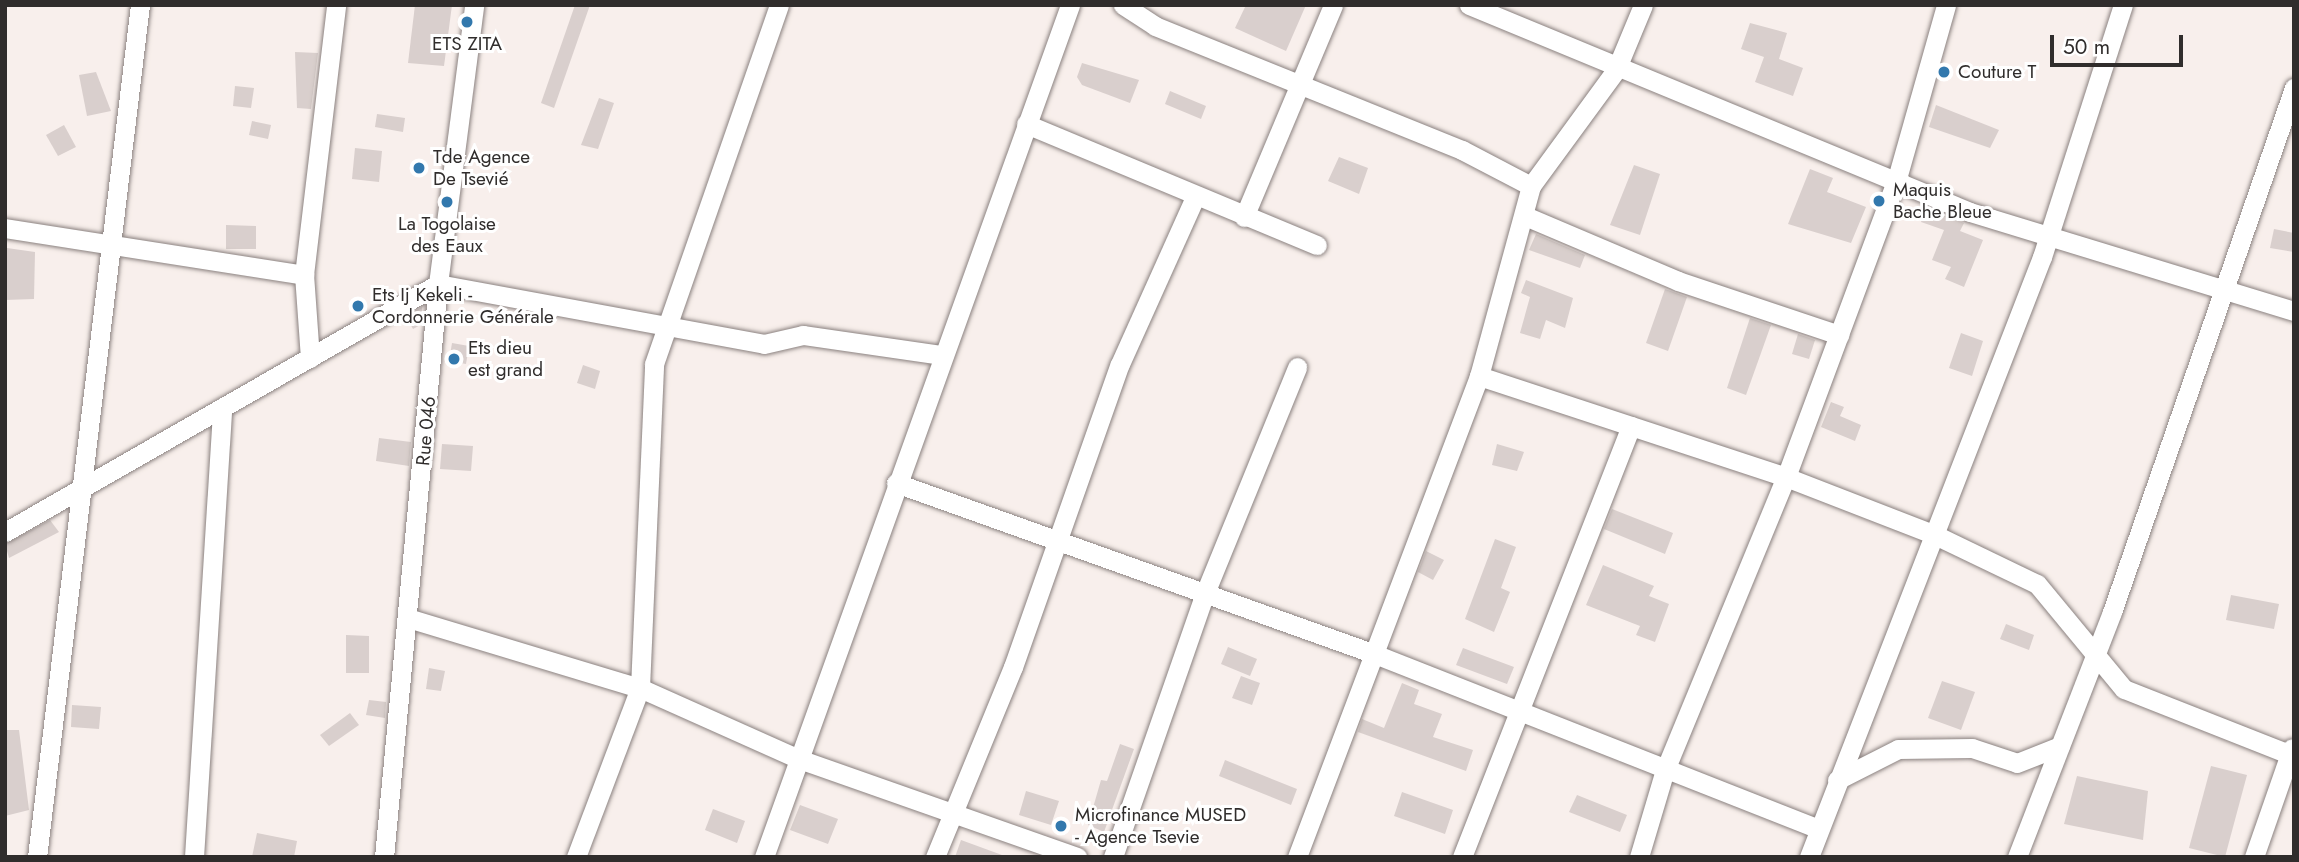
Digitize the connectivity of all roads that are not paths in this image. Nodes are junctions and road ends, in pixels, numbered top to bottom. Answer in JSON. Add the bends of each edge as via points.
{"nodes":[{"id":1,"x":140,"y":5,"type":"edge"},
{"id":2,"x":336,"y":5,"type":"edge"},
{"id":3,"x":474,"y":5,"type":"edge"},
{"id":4,"x":779,"y":5,"type":"edge"},
{"id":5,"x":1070,"y":5,"type":"edge"},
{"id":6,"x":1124,"y":5,"type":"edge"},
{"id":7,"x":1333,"y":5,"type":"edge"},
{"id":8,"x":1469,"y":5,"type":"edge"},
{"id":9,"x":1643,"y":5,"type":"edge"},
{"id":10,"x":1946,"y":5,"type":"edge"},
{"id":11,"x":2123,"y":5,"type":"edge"},
{"id":12,"x":1616,"y":70,"type":"junction"},
{"id":13,"x":1297,"y":86,"type":"junction"},
{"id":14,"x":2294,"y":88,"type":"edge"},
{"id":15,"x":1026,"y":124,"type":"junction"},
{"id":16,"x":1896,"y":182,"type":"junction"},
{"id":17,"x":1531,"y":186,"type":"junction"},
{"id":18,"x":1194,"y":198,"type":"junction"},
{"id":19,"x":1525,"y":216,"type":"junction"},
{"id":20,"x":1244,"y":218,"type":"junction"},
{"id":21,"x":5,"y":228,"type":"edge"},
{"id":22,"x":2050,"y":236,"type":"junction"},
{"id":23,"x":1317,"y":245,"type":"dead end"},
{"id":24,"x":106,"y":248,"type":"junction"},
{"id":25,"x":304,"y":275,"type":"junction"},
{"id":26,"x":438,"y":284,"type":"junction"},
{"id":27,"x":2227,"y":289,"type":"junction"},
{"id":28,"x":2294,"y":311,"type":"edge"},
{"id":29,"x":668,"y":323,"type":"junction"},
{"id":30,"x":1839,"y":335,"type":"junction"},
{"id":31,"x":942,"y":355,"type":"junction"},
{"id":32,"x":310,"y":358,"type":"junction"},
{"id":33,"x":1297,"y":367,"type":"dead end"},
{"id":34,"x":1479,"y":376,"type":"junction"},
{"id":35,"x":222,"y":408,"type":"junction"},
{"id":36,"x":1631,"y":426,"type":"junction"},
{"id":37,"x":1786,"y":477,"type":"junction"},
{"id":38,"x":896,"y":483,"type":"junction"},
{"id":39,"x":82,"y":488,"type":"junction"},
{"id":40,"x":5,"y":532,"type":"edge"},
{"id":41,"x":1933,"y":534,"type":"junction"},
{"id":42,"x":1054,"y":539,"type":"junction"},
{"id":43,"x":1205,"y":593,"type":"junction"},
{"id":44,"x":411,"y":619,"type":"junction"},
{"id":45,"x":2097,"y":650,"type":"junction"},
{"id":46,"x":1372,"y":653,"type":"junction"},
{"id":47,"x":640,"y":688,"type":"junction"},
{"id":48,"x":1516,"y":710,"type":"junction"},
{"id":49,"x":2060,"y":746,"type":"junction"},
{"id":50,"x":2292,"y":752,"type":"edge"},
{"id":51,"x":799,"y":759,"type":"junction"},
{"id":52,"x":1665,"y":770,"type":"junction"},
{"id":53,"x":1837,"y":780,"type":"junction"},
{"id":54,"x":952,"y":811,"type":"junction"},
{"id":55,"x":1818,"y":829,"type":"junction"},
{"id":56,"x":37,"y":857,"type":"edge"},
{"id":57,"x":194,"y":857,"type":"edge"},
{"id":58,"x":384,"y":857,"type":"edge"},
{"id":59,"x":576,"y":857,"type":"edge"},
{"id":60,"x":764,"y":857,"type":"edge"},
{"id":61,"x":935,"y":857,"type":"edge"},
{"id":62,"x":1077,"y":857,"type":"edge"},
{"id":63,"x":1113,"y":857,"type":"edge"},
{"id":64,"x":1297,"y":857,"type":"edge"},
{"id":65,"x":1462,"y":857,"type":"edge"},
{"id":66,"x":1639,"y":857,"type":"edge"},
{"id":67,"x":1809,"y":857,"type":"edge"},
{"id":68,"x":2017,"y":857,"type":"edge"},
{"id":69,"x":2254,"y":857,"type":"edge"}],
"edges":[{"from":1,"to":24,"type":"street"},
{"from":2,"to":25,"type":"street"},
{"from":3,"to":26,"type":"street","name":"Rue 046","number":"Rue 046"},
{"from":4,"to":29,"type":"street"},
{"from":5,"to":15,"type":"street"},
{"from":6,"to":13,"type":"street","via":[[1155,26]]},
{"from":7,"to":13,"type":"street"},
{"from":8,"to":12,"type":"street"},
{"from":9,"to":12,"type":"street"},
{"from":10,"to":16,"type":"street"},
{"from":11,"to":22,"type":"street"},
{"from":12,"to":16,"type":"street"},
{"from":12,"to":17,"type":"street"},
{"from":13,"to":17,"type":"street","via":[[1462,150]]},
{"from":13,"to":20,"type":"street"},
{"from":14,"to":27,"type":"street"},
{"from":15,"to":18,"type":"street"},
{"from":15,"to":31,"type":"street"},
{"from":16,"to":22,"type":"street"},
{"from":16,"to":30,"type":"street"},
{"from":17,"to":19,"type":"street"},
{"from":18,"to":20,"type":"street"},
{"from":18,"to":42,"type":"street","via":[[1120,364]]},
{"from":19,"to":30,"type":"street","via":[[1678,281]]},
{"from":19,"to":34,"type":"street"},
{"from":20,"to":23,"type":"street"},
{"from":21,"to":24,"type":"street"},
{"from":22,"to":27,"type":"street"},
{"from":22,"to":41,"type":"street"},
{"from":24,"to":25,"type":"street"},
{"from":24,"to":39,"type":"street"},
{"from":25,"to":32,"type":"street"},
{"from":26,"to":29,"type":"street"},
{"from":26,"to":32,"type":"street"},
{"from":26,"to":44,"type":"street","name":"Rue 046","number":"Rue 046"},
{"from":27,"to":28,"type":"street"},
{"from":27,"to":45,"type":"street"},
{"from":29,"to":31,"type":"street","via":[[764,344],[803,335]]},
{"from":29,"to":47,"type":"street","via":[[654,364]]},
{"from":30,"to":37,"type":"street"},
{"from":31,"to":38,"type":"street"},
{"from":32,"to":35,"type":"street"},
{"from":33,"to":43,"type":"street"},
{"from":34,"to":36,"type":"street"},
{"from":34,"to":46,"type":"street"},
{"from":35,"to":39,"type":"street"},
{"from":35,"to":57,"type":"street"},
{"from":36,"to":37,"type":"street"},
{"from":36,"to":48,"type":"street"},
{"from":37,"to":41,"type":"street"},
{"from":37,"to":52,"type":"street"},
{"from":38,"to":42,"type":"street"},
{"from":38,"to":51,"type":"street"},
{"from":39,"to":40,"type":"street"},
{"from":39,"to":56,"type":"street"},
{"from":41,"to":45,"type":"street","via":[[2037,584]]},
{"from":41,"to":53,"type":"street"},
{"from":42,"to":43,"type":"street"},
{"from":42,"to":54,"type":"street","via":[[1013,667]]},
{"from":43,"to":46,"type":"street"},
{"from":43,"to":63,"type":"street"},
{"from":44,"to":47,"type":"street"},
{"from":44,"to":58,"type":"street","name":"Rue 046","number":"Rue 046"},
{"from":45,"to":49,"type":"street"},
{"from":45,"to":50,"type":"street","via":[[2124,689]]},
{"from":46,"to":48,"type":"street"},
{"from":46,"to":64,"type":"street"},
{"from":47,"to":51,"type":"street"},
{"from":47,"to":59,"type":"street"},
{"from":48,"to":52,"type":"street"},
{"from":48,"to":65,"type":"street"},
{"from":49,"to":53,"type":"street","via":[[2017,763],[1972,748],[1898,749]]},
{"from":49,"to":68,"type":"street"},
{"from":50,"to":69,"type":"street"},
{"from":51,"to":54,"type":"street"},
{"from":51,"to":60,"type":"street"},
{"from":52,"to":55,"type":"street"},
{"from":52,"to":66,"type":"street"},
{"from":53,"to":55,"type":"street"},
{"from":54,"to":61,"type":"street"},
{"from":54,"to":62,"type":"street"},
{"from":55,"to":67,"type":"street"}]}
